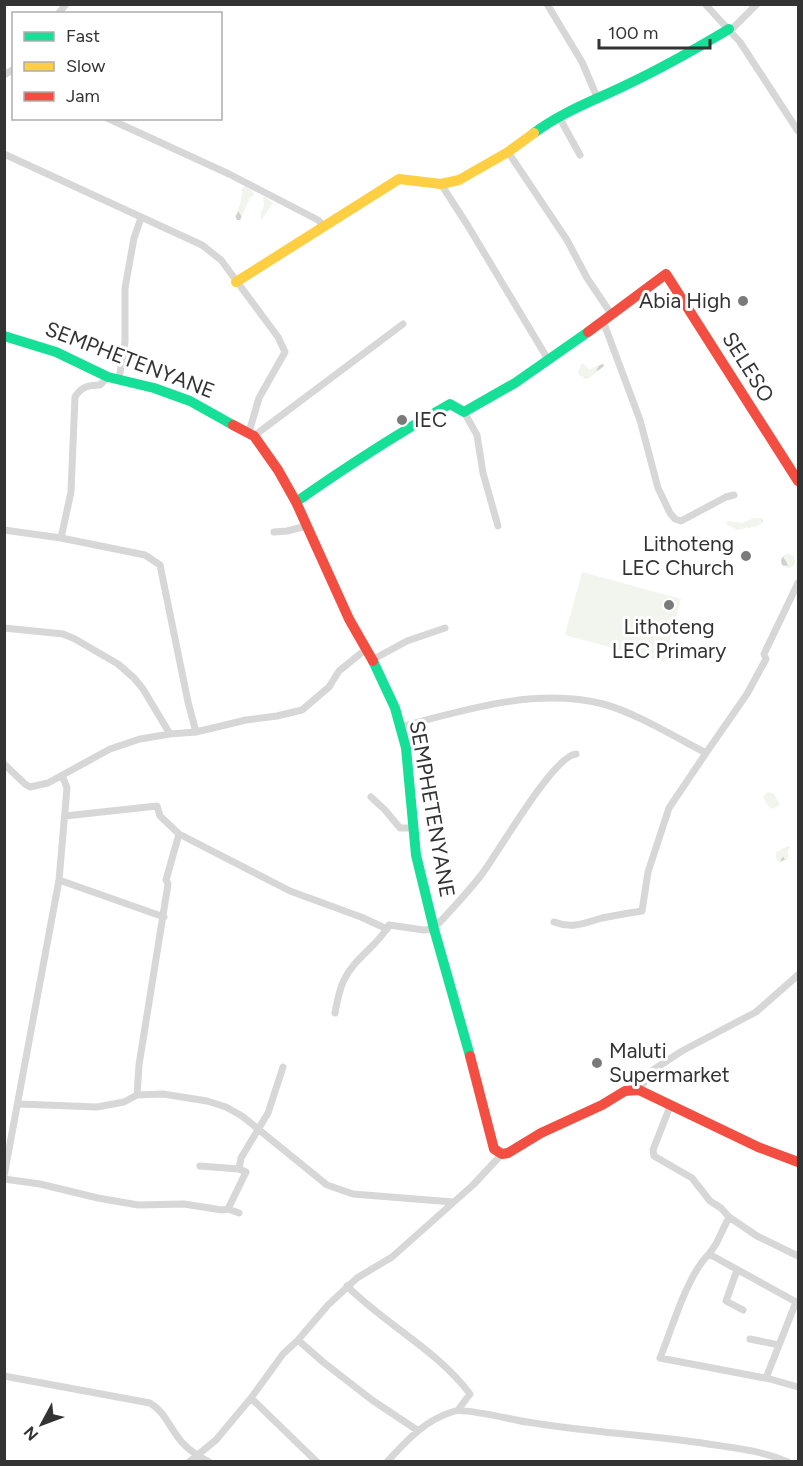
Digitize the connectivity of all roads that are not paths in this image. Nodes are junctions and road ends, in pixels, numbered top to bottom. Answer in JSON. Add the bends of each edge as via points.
{"nodes":[{"id":1,"x":547,"y":4,"type":"edge"},
{"id":2,"x":705,"y":4,"type":"edge"},
{"id":3,"x":757,"y":4,"type":"edge"},
{"id":4,"x":730,"y":30,"type":"junction"},
{"id":5,"x":597,"y":97,"type":"junction"},
{"id":6,"x":559,"y":117,"type":"junction"},
{"id":7,"x":111,"y":120,"type":"edge"},
{"id":8,"x":798,"y":131,"type":"edge"},
{"id":9,"x":508,"y":152,"type":"junction"},
{"id":10,"x":4,"y":154,"type":"edge"},
{"id":11,"x":580,"y":155,"type":"dead end"},
{"id":12,"x":441,"y":184,"type":"junction"},
{"id":13,"x":141,"y":218,"type":"junction"},
{"id":14,"x":323,"y":225,"type":"junction"},
{"id":15,"x":236,"y":282,"type":"junction"},
{"id":16,"x":608,"y":318,"type":"junction"},
{"id":17,"x":403,"y":324,"type":"dead end"},
{"id":18,"x":4,"y":336,"type":"edge"},
{"id":19,"x":549,"y":361,"type":"junction"},
{"id":20,"x":108,"y":377,"type":"junction"},
{"id":21,"x":119,"y":379,"type":"junction"},
{"id":22,"x":464,"y":412,"type":"junction"},
{"id":23,"x":252,"y":434,"type":"junction"},
{"id":24,"x":798,"y":481,"type":"edge"},
{"id":25,"x":734,"y":495,"type":"dead end"},
{"id":26,"x":296,"y":502,"type":"junction"},
{"id":27,"x":307,"y":525,"type":"junction"},
{"id":28,"x":498,"y":526,"type":"dead end"},
{"id":29,"x":4,"y":530,"type":"edge"},
{"id":30,"x":274,"y":532,"type":"dead end"},
{"id":31,"x":61,"y":538,"type":"junction"},
{"id":32,"x":798,"y":583,"type":"edge"},
{"id":33,"x":4,"y":628,"type":"edge"},
{"id":34,"x":445,"y":628,"type":"dead end"},
{"id":35,"x":365,"y":650,"type":"junction"},
{"id":36,"x":372,"y":660,"type":"junction"},
{"id":37,"x":400,"y":727,"type":"junction"},
{"id":38,"x":196,"y":732,"type":"junction"},
{"id":39,"x":170,"y":734,"type":"junction"},
{"id":40,"x":706,"y":753,"type":"junction"},
{"id":41,"x":576,"y":754,"type":"dead end"},
{"id":42,"x":4,"y":764,"type":"edge"},
{"id":43,"x":62,"y":775,"type":"junction"},
{"id":44,"x":371,"y":797,"type":"dead end"},
{"id":45,"x":64,"y":816,"type":"junction"},
{"id":46,"x":412,"y":828,"type":"junction"},
{"id":47,"x":179,"y":834,"type":"junction"},
{"id":48,"x":59,"y":880,"type":"junction"},
{"id":49,"x":164,"y":917,"type":"junction"},
{"id":50,"x":554,"y":922,"type":"dead end"},
{"id":51,"x":433,"y":926,"type":"junction"},
{"id":52,"x":387,"y":930,"type":"junction"},
{"id":53,"x":798,"y":975,"type":"edge"},
{"id":54,"x":335,"y":1013,"type":"dead end"},
{"id":55,"x":283,"y":1067,"type":"dead end"},
{"id":56,"x":639,"y":1090,"type":"junction"},
{"id":57,"x":137,"y":1095,"type":"junction"},
{"id":58,"x":19,"y":1104,"type":"junction"},
{"id":59,"x":671,"y":1104,"type":"junction"},
{"id":60,"x":258,"y":1127,"type":"junction"},
{"id":61,"x":502,"y":1154,"type":"junction"},
{"id":62,"x":798,"y":1162,"type":"edge"},
{"id":63,"x":200,"y":1166,"type":"dead end"},
{"id":64,"x":239,"y":1169,"type":"junction"},
{"id":65,"x":4,"y":1178,"type":"edge"},
{"id":66,"x":453,"y":1202,"type":"junction"},
{"id":67,"x":228,"y":1209,"type":"junction"},
{"id":68,"x":239,"y":1213,"type":"dead end"},
{"id":69,"x":729,"y":1217,"type":"junction"},
{"id":70,"x":708,"y":1254,"type":"junction"},
{"id":71,"x":798,"y":1256,"type":"edge"},
{"id":72,"x":737,"y":1270,"type":"junction"},
{"id":73,"x":347,"y":1286,"type":"junction"},
{"id":74,"x":797,"y":1303,"type":"edge"},
{"id":75,"x":743,"y":1310,"type":"dead end"},
{"id":76,"x":298,"y":1340,"type":"junction"},
{"id":77,"x":750,"y":1340,"type":"dead end"},
{"id":78,"x":779,"y":1346,"type":"junction"},
{"id":79,"x":4,"y":1376,"type":"edge"},
{"id":80,"x":766,"y":1378,"type":"junction"},
{"id":81,"x":798,"y":1387,"type":"edge"},
{"id":82,"x":251,"y":1398,"type":"junction"},
{"id":83,"x":458,"y":1410,"type":"junction"},
{"id":84,"x":417,"y":1430,"type":"junction"},
{"id":85,"x":198,"y":1456,"type":"junction"},
{"id":86,"x":189,"y":1461,"type":"edge"},
{"id":87,"x":209,"y":1461,"type":"edge"},
{"id":88,"x":317,"y":1461,"type":"edge"},
{"id":89,"x":387,"y":1461,"type":"edge"},
{"id":90,"x":788,"y":1461,"type":"edge"}],
"edges":[{"from":1,"to":5,"type":"street","via":[[582,62]]},
{"from":2,"to":4,"type":"street"},
{"from":3,"to":4,"type":"street"},
{"from":4,"to":5,"type":"main road","via":[[672,63]]},
{"from":4,"to":8,"type":"street"},
{"from":5,"to":6,"type":"main road"},
{"from":6,"to":9,"type":"main road"},
{"from":6,"to":11,"type":"street"},
{"from":7,"to":14,"type":"street","via":[[229,174]]},
{"from":9,"to":12,"type":"main road","via":[[459,180]]},
{"from":9,"to":16,"type":"street","via":[[567,240]]},
{"from":10,"to":13,"type":"street"},
{"from":12,"to":14,"type":"main road","via":[[399,179]]},
{"from":12,"to":19,"type":"street"},
{"from":13,"to":15,"type":"street","via":[[212,252]]},
{"from":13,"to":21,"type":"street","via":[[125,288],[125,342]]},
{"from":14,"to":15,"type":"main road"},
{"from":15,"to":23,"type":"street","via":[[285,352],[259,398]]},
{"from":16,"to":19,"type":"main road"},
{"from":16,"to":24,"type":"main road","name":"SELESO","via":[[666,274]]},
{"from":16,"to":25,"type":"street","via":[[658,488],[670,513],[681,521]]},
{"from":17,"to":23,"type":"street"},
{"from":18,"to":20,"type":"main road","name":"SEMPHETENYANE","via":[[56,352]]},
{"from":19,"to":22,"type":"main road"},
{"from":20,"to":21,"type":"main road","name":"SEMPHETENYANE"},
{"from":20,"to":31,"type":"street","via":[[100,385],[80,389],[75,397],[71,492]]},
{"from":21,"to":23,"type":"main road","name":"SEMPHETENYANE","via":[[190,401]]},
{"from":22,"to":26,"type":"main road","via":[[450,404],[442,408],[365,454]]},
{"from":22,"to":28,"type":"street","via":[[477,435]]},
{"from":23,"to":26,"type":"main road","name":"SEMPHETENYANE"},
{"from":26,"to":27,"type":"main road","name":"SEMPHETENYANE"},
{"from":27,"to":30,"type":"street"},
{"from":27,"to":35,"type":"main road","name":"SEMPHETENYANE"},
{"from":29,"to":31,"type":"street"},
{"from":31,"to":38,"type":"street","via":[[145,555],[160,565]]},
{"from":32,"to":40,"type":"street","via":[[764,654],[766,659]]},
{"from":33,"to":39,"type":"street","via":[[63,634],[118,664],[143,689]]},
{"from":34,"to":36,"type":"street","via":[[407,641]]},
{"from":35,"to":36,"type":"main road","name":"SEMPHETENYANE"},
{"from":35,"to":38,"type":"street","via":[[302,710]]},
{"from":36,"to":37,"type":"main road","name":"SEMPHETENYANE"},
{"from":37,"to":40,"type":"street","via":[[500,703],[549,698],[605,704]]},
{"from":37,"to":46,"type":"main road","name":"SEMPHETENYANE","via":[[410,776]]},
{"from":38,"to":39,"type":"street"},
{"from":39,"to":43,"type":"street","via":[[110,749]]},
{"from":40,"to":50,"type":"street","via":[[669,808],[648,872],[642,911],[576,926]]},
{"from":41,"to":51,"type":"street","via":[[559,766],[483,873]]},
{"from":42,"to":43,"type":"street","via":[[30,787]]},
{"from":43,"to":45,"type":"street","via":[[67,788]]},
{"from":44,"to":46,"type":"street","via":[[400,828]]},
{"from":45,"to":47,"type":"street","via":[[157,806],[160,816]]},
{"from":45,"to":48,"type":"street"},
{"from":46,"to":51,"type":"main road","name":"SEMPHETENYANE"},
{"from":47,"to":49,"type":"street","via":[[166,879]]},
{"from":47,"to":52,"type":"street","via":[[290,891]]},
{"from":48,"to":49,"type":"street"},
{"from":48,"to":58,"type":"street"},
{"from":49,"to":57,"type":"street","via":[[138,1065]]},
{"from":51,"to":52,"type":"street","via":[[424,930],[389,925]]},
{"from":51,"to":61,"type":"main road","name":"SEMPHETENYANE","via":[[494,1149]]},
{"from":52,"to":54,"type":"street","via":[[348,973]]},
{"from":53,"to":56,"type":"street","via":[[756,1012],[653,1070]]},
{"from":55,"to":60,"type":"street","via":[[268,1113]]},
{"from":56,"to":59,"type":"main road"},
{"from":56,"to":61,"type":"main road","via":[[625,1091]]},
{"from":57,"to":58,"type":"street","via":[[97,1107]]},
{"from":57,"to":60,"type":"street","via":[[163,1094],[207,1101],[226,1107]]},
{"from":58,"to":65,"type":"street"},
{"from":59,"to":62,"type":"main road","via":[[758,1148]]},
{"from":59,"to":69,"type":"street","via":[[654,1156],[692,1179]]},
{"from":60,"to":64,"type":"street"},
{"from":60,"to":66,"type":"street","via":[[287,1154],[340,1191]]},
{"from":61,"to":66,"type":"street"},
{"from":63,"to":64,"type":"street"},
{"from":64,"to":67,"type":"street","via":[[246,1172]]},
{"from":65,"to":67,"type":"street","via":[[138,1204]]},
{"from":66,"to":73,"type":"street","via":[[392,1257]]},
{"from":67,"to":68,"type":"street"},
{"from":69,"to":70,"type":"street"},
{"from":69,"to":71,"type":"street"},
{"from":70,"to":72,"type":"street"},
{"from":70,"to":80,"type":"street","via":[[685,1293],[660,1358]]},
{"from":72,"to":74,"type":"street"},
{"from":72,"to":75,"type":"street","via":[[726,1301]]},
{"from":73,"to":76,"type":"street"},
{"from":73,"to":83,"type":"street","via":[[462,1383],[470,1394]]},
{"from":74,"to":78,"type":"street"},
{"from":76,"to":82,"type":"street"},
{"from":76,"to":84,"type":"street","via":[[372,1400]]},
{"from":77,"to":78,"type":"street"},
{"from":78,"to":80,"type":"street"},
{"from":79,"to":85,"type":"street","via":[[150,1403]]},
{"from":80,"to":81,"type":"street"},
{"from":82,"to":85,"type":"street"},
{"from":82,"to":88,"type":"street"},
{"from":83,"to":84,"type":"street"},
{"from":83,"to":90,"type":"street","via":[[548,1426],[719,1445]]},
{"from":84,"to":89,"type":"street"},
{"from":85,"to":86,"type":"street"},
{"from":85,"to":87,"type":"street"}]}
